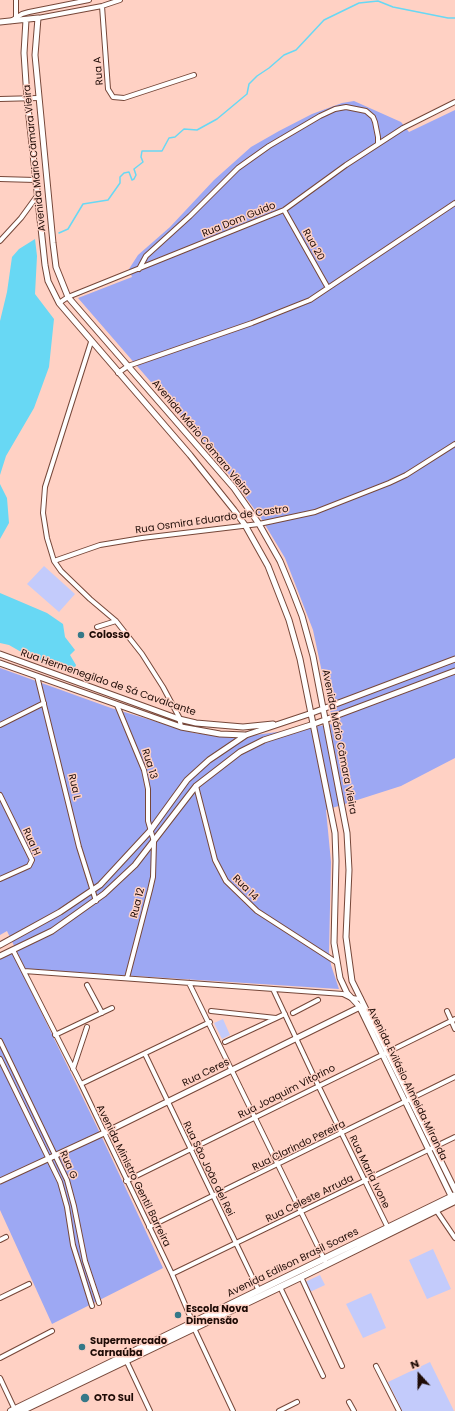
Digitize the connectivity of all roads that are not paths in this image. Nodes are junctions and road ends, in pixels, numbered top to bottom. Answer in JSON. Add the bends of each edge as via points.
{"nodes":[{"id":1,"x":16,"y":0,"type":"edge"},
{"id":2,"x":89,"y":0,"type":"edge"},
{"id":3,"x":120,"y":0,"type":"edge"},
{"id":4,"x":102,"y":6,"type":"junction"},
{"id":5,"x":16,"y":17,"type":"junction"},
{"id":6,"x":38,"y":18,"type":"junction"},
{"id":7,"x":26,"y":20,"type":"junction"},
{"id":8,"x":11,"y":21,"type":"junction"},
{"id":9,"x":0,"y":22,"type":"edge"},
{"id":10,"x":194,"y":75,"type":"dead end"},
{"id":11,"x":27,"y":98,"type":"junction"},
{"id":12,"x":38,"y":98,"type":"junction"},
{"id":13,"x":0,"y":99,"type":"edge"},
{"id":14,"x":455,"y":102,"type":"edge"},
{"id":15,"x":378,"y":144,"type":"junction"},
{"id":16,"x":0,"y":179,"type":"edge"},
{"id":17,"x":35,"y":180,"type":"junction"},
{"id":18,"x":37,"y":196,"type":"junction"},
{"id":19,"x":455,"y":203,"type":"edge"},
{"id":20,"x":284,"y":210,"type":"junction"},
{"id":21,"x":0,"y":241,"type":"edge"},
{"id":22,"x":139,"y":269,"type":"junction"},
{"id":23,"x":328,"y":288,"type":"junction"},
{"id":24,"x":68,"y":297,"type":"junction"},
{"id":25,"x":59,"y":303,"type":"junction"},
{"id":26,"x":91,"y":342,"type":"junction"},
{"id":27,"x":128,"y":366,"type":"junction"},
{"id":28,"x":118,"y":373,"type":"junction"},
{"id":29,"x":455,"y":444,"type":"edge"},
{"id":30,"x":258,"y":524,"type":"junction"},
{"id":31,"x":245,"y":525,"type":"junction"},
{"id":32,"x":54,"y":561,"type":"junction"},
{"id":33,"x":116,"y":621,"type":"junction"},
{"id":34,"x":97,"y":627,"type":"dead end"},
{"id":35,"x":0,"y":654,"type":"edge"},
{"id":36,"x":455,"y":659,"type":"edge"},
{"id":37,"x":0,"y":663,"type":"edge"},
{"id":38,"x":455,"y":671,"type":"edge"},
{"id":39,"x":37,"y":676,"type":"junction"},
{"id":40,"x":44,"y":703,"type":"junction"},
{"id":41,"x":117,"y":705,"type":"junction"},
{"id":42,"x":323,"y":708,"type":"junction"},
{"id":43,"x":312,"y":713,"type":"junction"},
{"id":44,"x":179,"y":719,"type":"junction"},
{"id":45,"x":325,"y":719,"type":"junction"},
{"id":46,"x":282,"y":723,"type":"junction"},
{"id":47,"x":314,"y":724,"type":"junction"},
{"id":48,"x":0,"y":725,"type":"edge"},
{"id":49,"x":181,"y":727,"type":"junction"},
{"id":50,"x":246,"y":735,"type":"junction"},
{"id":51,"x":196,"y":786,"type":"junction"},
{"id":52,"x":0,"y":795,"type":"edge"},
{"id":53,"x":150,"y":831,"type":"junction"},
{"id":54,"x":154,"y":842,"type":"junction"},
{"id":55,"x":0,"y":880,"type":"edge"},
{"id":56,"x":92,"y":891,"type":"junction"},
{"id":57,"x":96,"y":901,"type":"junction"},
{"id":58,"x":0,"y":944,"type":"edge"},
{"id":59,"x":13,"y":950,"type":"junction"},
{"id":60,"x":0,"y":956,"type":"edge"},
{"id":61,"x":336,"y":962,"type":"junction"},
{"id":62,"x":24,"y":971,"type":"junction"},
{"id":63,"x":127,"y":978,"type":"junction"},
{"id":64,"x":189,"y":982,"type":"junction"},
{"id":65,"x":87,"y":986,"type":"dead end"},
{"id":66,"x":273,"y":989,"type":"junction"},
{"id":67,"x":351,"y":998,"type":"junction"},
{"id":68,"x":361,"y":999,"type":"junction"},
{"id":69,"x":318,"y":1000,"type":"dead end"},
{"id":70,"x":362,"y":1006,"type":"junction"},
{"id":71,"x":112,"y":1008,"type":"dead end"},
{"id":72,"x":211,"y":1011,"type":"dead end"},
{"id":73,"x":446,"y":1011,"type":"dead end"},
{"id":74,"x":102,"y":1013,"type":"junction"},
{"id":75,"x":288,"y":1014,"type":"junction"},
{"id":76,"x":276,"y":1018,"type":"junction"},
{"id":77,"x":453,"y":1020,"type":"edge"},
{"id":78,"x":210,"y":1022,"type":"junction"},
{"id":79,"x":87,"y":1027,"type":"dead end"},
{"id":80,"x":455,"y":1030,"type":"edge"},
{"id":81,"x":54,"y":1035,"type":"junction"},
{"id":82,"x":295,"y":1037,"type":"junction"},
{"id":83,"x":0,"y":1041,"type":"edge"},
{"id":84,"x":225,"y":1042,"type":"dead end"},
{"id":85,"x":385,"y":1053,"type":"junction"},
{"id":86,"x":145,"y":1054,"type":"junction"},
{"id":87,"x":0,"y":1059,"type":"edge"},
{"id":88,"x":73,"y":1070,"type":"junction"},
{"id":89,"x":233,"y":1071,"type":"junction"},
{"id":90,"x":455,"y":1078,"type":"edge"},
{"id":91,"x":80,"y":1084,"type":"junction"},
{"id":92,"x":318,"y":1085,"type":"junction"},
{"id":93,"x":410,"y":1099,"type":"junction"},
{"id":94,"x":167,"y":1102,"type":"junction"},
{"id":95,"x":405,"y":1102,"type":"junction"},
{"id":96,"x":254,"y":1118,"type":"junction"},
{"id":97,"x":104,"y":1133,"type":"junction"},
{"id":98,"x":342,"y":1134,"type":"junction"},
{"id":99,"x":455,"y":1137,"type":"edge"},
{"id":100,"x":434,"y":1147,"type":"junction"},
{"id":101,"x":190,"y":1149,"type":"junction"},
{"id":102,"x":428,"y":1150,"type":"junction"},
{"id":103,"x":54,"y":1155,"type":"junction"},
{"id":104,"x":48,"y":1158,"type":"junction"},
{"id":105,"x":278,"y":1165,"type":"junction"},
{"id":106,"x":0,"y":1181,"type":"edge"},
{"id":107,"x":126,"y":1181,"type":"junction"},
{"id":108,"x":364,"y":1181,"type":"junction"},
{"id":109,"x":455,"y":1190,"type":"edge"},
{"id":110,"x":212,"y":1197,"type":"junction"},
{"id":111,"x":454,"y":1199,"type":"edge"},
{"id":112,"x":436,"y":1210,"type":"junction"},
{"id":113,"x":300,"y":1212,"type":"junction"},
{"id":114,"x":149,"y":1228,"type":"junction"},
{"id":115,"x":389,"y":1230,"type":"junction"},
{"id":116,"x":6,"y":1237,"type":"dead end"},
{"id":117,"x":455,"y":1238,"type":"edge"},
{"id":118,"x":0,"y":1240,"type":"edge"},
{"id":119,"x":236,"y":1243,"type":"junction"},
{"id":120,"x":326,"y":1262,"type":"junction"},
{"id":121,"x":172,"y":1274,"type":"junction"},
{"id":122,"x":301,"y":1277,"type":"junction"},
{"id":123,"x":29,"y":1284,"type":"dead end"},
{"id":124,"x":280,"y":1287,"type":"junction"},
{"id":125,"x":258,"y":1291,"type":"junction"},
{"id":126,"x":0,"y":1298,"type":"edge"},
{"id":127,"x":98,"y":1298,"type":"junction"},
{"id":128,"x":91,"y":1300,"type":"junction"},
{"id":129,"x":99,"y":1303,"type":"dead end"},
{"id":130,"x":92,"y":1306,"type":"dead end"},
{"id":131,"x":194,"y":1326,"type":"junction"},
{"id":132,"x":52,"y":1331,"type":"dead end"},
{"id":133,"x":0,"y":1358,"type":"edge"},
{"id":134,"x":125,"y":1359,"type":"junction"},
{"id":135,"x":342,"y":1366,"type":"dead end"},
{"id":136,"x":376,"y":1366,"type":"dead end"},
{"id":137,"x":323,"y":1376,"type":"dead end"},
{"id":138,"x":0,"y":1378,"type":"edge"},
{"id":139,"x":296,"y":1402,"type":"dead end"},
{"id":140,"x":350,"y":1402,"type":"dead end"},
{"id":141,"x":15,"y":1411,"type":"edge"},
{"id":142,"x":150,"y":1411,"type":"edge"},
{"id":143,"x":233,"y":1411,"type":"edge"},
{"id":144,"x":279,"y":1411,"type":"edge"},
{"id":145,"x":354,"y":1411,"type":"edge"},
{"id":146,"x":399,"y":1411,"type":"edge"}],
"edges":[{"from":1,"to":5,"type":"street"},
{"from":2,"to":5,"type":"street"},
{"from":3,"to":4,"type":"street"},
{"from":4,"to":6,"type":"street"},
{"from":4,"to":10,"type":"street","name":"Rua A","via":[[108,89],[113,97],[124,98]]},
{"from":5,"to":8,"type":"street"},
{"from":6,"to":7,"type":"street"},
{"from":6,"to":12,"type":"street","name":"Avenida Mário Câmara Vieira","via":[[35,55]]},
{"from":7,"to":8,"type":"street"},
{"from":7,"to":11,"type":"street","name":"Avenida Mário Câmara Vieira","via":[[24,53]]},
{"from":8,"to":9,"type":"street"},
{"from":11,"to":12,"type":"street"},
{"from":11,"to":13,"type":"street"},
{"from":11,"to":17,"type":"street","name":"Avenida Mário Câmara Vieira"},
{"from":12,"to":24,"type":"street","name":"Avenida Mário Câmara Vieira","via":[[55,261]]},
{"from":14,"to":15,"type":"street","name":"Rua Dom Guido","via":[[403,128]]},
{"from":15,"to":20,"type":"street","name":"Rua Dom Guido"},
{"from":15,"to":22,"type":"street","via":[[374,117],[360,109],[335,109],[307,122],[238,168],[146,256]]},
{"from":16,"to":17,"type":"street"},
{"from":17,"to":18,"type":"street","name":"Avenida Mário Câmara Vieira"},
{"from":18,"to":21,"type":"street"},
{"from":18,"to":25,"type":"street","name":"Avenida Mário Câmara Vieira","via":[[46,270]]},
{"from":19,"to":23,"type":"street"},
{"from":20,"to":22,"type":"street","name":"Rua Dom Guido"},
{"from":20,"to":23,"type":"street","name":"Rua 20"},
{"from":22,"to":24,"type":"street","name":"Rua Dom Guido"},
{"from":23,"to":27,"type":"street","via":[[310,300],[284,311]]},
{"from":24,"to":25,"type":"street","name":"Rua Dom Guido"},
{"from":24,"to":27,"type":"street","name":"Avenida Mário Câmara Vieira"},
{"from":25,"to":26,"type":"street","name":"Avenida Mário Câmara Vieira"},
{"from":26,"to":28,"type":"street","name":"Avenida Mário Câmara Vieira"},
{"from":26,"to":32,"type":"street","via":[[46,487],[43,513]]},
{"from":27,"to":28,"type":"street"},
{"from":27,"to":30,"type":"street","name":"Avenida Mário Câmara Vieira","via":[[234,488]]},
{"from":28,"to":31,"type":"street","name":"Avenida Mário Câmara Vieira","via":[[190,456]]},
{"from":29,"to":30,"type":"street","name":"Rua Osmira Eduardo de Castro","via":[[406,475],[353,498],[315,512]]},
{"from":30,"to":31,"type":"street","name":"Rua Osmira Eduardo de Castro"},
{"from":30,"to":42,"type":"street","name":"Avenida Mário Câmara Vieira","via":[[280,561],[302,616]]},
{"from":31,"to":32,"type":"street","name":"Rua Osmira Eduardo de Castro","via":[[100,545]]},
{"from":31,"to":43,"type":"street","name":"Avenida Mário Câmara Vieira","via":[[268,566],[289,620]]},
{"from":32,"to":33,"type":"street","via":[[61,571]]},
{"from":33,"to":34,"type":"street"},
{"from":33,"to":44,"type":"street","via":[[142,654]]},
{"from":35,"to":44,"type":"street","name":"Rua Hermenegildo de Sá Cavalcante"},
{"from":36,"to":42,"type":"street"},
{"from":37,"to":39,"type":"street","name":"Rua Hermenegildo de Sá Cavalcante"},
{"from":38,"to":45,"type":"street"},
{"from":39,"to":40,"type":"street","name":"Rua L"},
{"from":39,"to":41,"type":"street","name":"Rua Hermenegildo de Sá Cavalcante"},
{"from":40,"to":48,"type":"street"},
{"from":40,"to":56,"type":"street","name":"Rua L"},
{"from":41,"to":49,"type":"street","name":"Rua Hermenegildo de Sá Cavalcante"},
{"from":41,"to":53,"type":"street","name":"Rua 13","via":[[144,770],[148,789]]},
{"from":42,"to":43,"type":"street"},
{"from":42,"to":45,"type":"street","name":"Avenida Mário Câmara Vieira"},
{"from":43,"to":46,"type":"street"},
{"from":43,"to":47,"type":"street","name":"Avenida Mário Câmara Vieira"},
{"from":44,"to":46,"type":"street","name":"Rua Hermenegildo de Sá Cavalcante","via":[[243,727]]},
{"from":44,"to":49,"type":"street"},
{"from":45,"to":47,"type":"street"},
{"from":45,"to":68,"type":"street","name":"Avenida Mário Câmara Vieira","via":[[347,833],[349,870],[346,937],[352,981]]},
{"from":46,"to":50,"type":"street"},
{"from":47,"to":51,"type":"street","via":[[248,748]]},
{"from":47,"to":61,"type":"street","name":"Avenida Mário Câmara Vieira","via":[[335,833]]},
{"from":49,"to":50,"type":"street","name":"Rua Hermenegildo de Sá Cavalcante","via":[[220,734]]},
{"from":50,"to":53,"type":"street","via":[[208,760],[187,780]]},
{"from":51,"to":54,"type":"street"},
{"from":51,"to":61,"type":"street","name":"Rua 14","via":[[215,860],[226,881],[256,911]]},
{"from":52,"to":55,"type":"street","name":"Rua H","via":[[32,860],[29,866]]},
{"from":53,"to":54,"type":"street","name":"Rua 12"},
{"from":53,"to":56,"type":"street"},
{"from":54,"to":57,"type":"street","via":[[135,865]]},
{"from":54,"to":63,"type":"street","name":"Rua 12","via":[[150,890]]},
{"from":56,"to":57,"type":"street","name":"Rua L"},
{"from":56,"to":58,"type":"street","via":[[53,916]]},
{"from":57,"to":59,"type":"street","via":[[52,930]]},
{"from":59,"to":60,"type":"street"},
{"from":59,"to":62,"type":"street","name":"Avenida Ministro Gentil Barreira"},
{"from":61,"to":67,"type":"street","name":"Avenida Mário Câmara Vieira","via":[[343,986]]},
{"from":62,"to":63,"type":"street"},
{"from":62,"to":81,"type":"street","name":"Avenida Ministro Gentil Barreira"},
{"from":63,"to":64,"type":"street"},
{"from":64,"to":66,"type":"street"},
{"from":64,"to":78,"type":"street"},
{"from":65,"to":74,"type":"street"},
{"from":66,"to":67,"type":"street","via":[[343,994]]},
{"from":66,"to":75,"type":"street","name":"Rua Maria Ivone"},
{"from":67,"to":68,"type":"street"},
{"from":67,"to":70,"type":"street","name":"Avenida Evilásio Almeida Miranda"},
{"from":68,"to":70,"type":"street","name":"Avenida Evilásio Almeida Miranda"},
{"from":69,"to":75,"type":"street"},
{"from":70,"to":82,"type":"street","name":"Rua Ceres"},
{"from":70,"to":85,"type":"street","name":"Avenida Evilásio Almeida Miranda"},
{"from":71,"to":74,"type":"street"},
{"from":72,"to":76,"type":"street"},
{"from":73,"to":77,"type":"street"},
{"from":74,"to":81,"type":"street"},
{"from":75,"to":76,"type":"street"},
{"from":75,"to":82,"type":"street","name":"Rua Maria Ivone"},
{"from":76,"to":84,"type":"street"},
{"from":77,"to":80,"type":"street"},
{"from":77,"to":85,"type":"street","name":"Rua Joaquim Vitorino"},
{"from":78,"to":86,"type":"street"},
{"from":78,"to":89,"type":"street"},
{"from":79,"to":88,"type":"street"},
{"from":81,"to":88,"type":"street","name":"Avenida Ministro Gentil Barreira"},
{"from":82,"to":89,"type":"street","name":"Rua Ceres"},
{"from":82,"to":92,"type":"street","name":"Rua Maria Ivone"},
{"from":83,"to":103,"type":"street","name":"Rua G"},
{"from":85,"to":92,"type":"street","name":"Rua Joaquim Vitorino"},
{"from":85,"to":93,"type":"street","name":"Avenida Evilásio Almeida Miranda"},
{"from":85,"to":95,"type":"street","name":"Avenida Evilásio Almeida Miranda"},
{"from":86,"to":91,"type":"street"},
{"from":86,"to":94,"type":"street","name":"Rua São João del Rei"},
{"from":87,"to":104,"type":"street","name":"Rua G"},
{"from":88,"to":91,"type":"street","name":"Avenida Ministro Gentil Barreira"},
{"from":89,"to":94,"type":"street","name":"Rua Ceres"},
{"from":89,"to":96,"type":"street"},
{"from":90,"to":93,"type":"street","name":"Rua Clarindo Pereira"},
{"from":91,"to":97,"type":"street","name":"Avenida Ministro Gentil Barreira"},
{"from":92,"to":96,"type":"street","name":"Rua Joaquim Vitorino"},
{"from":92,"to":98,"type":"street","name":"Rua Maria Ivone"},
{"from":93,"to":95,"type":"street","name":"Rua Clarindo Pereira"},
{"from":93,"to":100,"type":"street","name":"Avenida Evilásio Almeida Miranda"},
{"from":94,"to":97,"type":"street","name":"Rua Ceres"},
{"from":94,"to":101,"type":"street","name":"Rua São João del Rei"},
{"from":95,"to":98,"type":"street","name":"Rua Clarindo Pereira"},
{"from":95,"to":102,"type":"street","name":"Avenida Evilásio Almeida Miranda"},
{"from":96,"to":101,"type":"street","name":"Rua Joaquim Vitorino"},
{"from":96,"to":105,"type":"street"},
{"from":97,"to":103,"type":"street","name":"Rua Ceres"},
{"from":97,"to":107,"type":"street","name":"Avenida Ministro Gentil Barreira"},
{"from":98,"to":105,"type":"street","name":"Rua Clarindo Pereira"},
{"from":98,"to":108,"type":"street","name":"Rua Maria Ivone"},
{"from":99,"to":100,"type":"street","name":"Rua Celeste Arruda"},
{"from":100,"to":102,"type":"street","name":"Rua Celeste Arruda"},
{"from":100,"to":109,"type":"street","name":"Avenida Evilásio Almeida Miranda"},
{"from":101,"to":107,"type":"street","name":"Rua Joaquim Vitorino"},
{"from":101,"to":110,"type":"street","name":"Rua São João del Rei"},
{"from":102,"to":108,"type":"street","name":"Rua Celeste Arruda"},
{"from":102,"to":111,"type":"street","name":"Avenida Evilásio Almeida Miranda"},
{"from":103,"to":104,"type":"street","name":"Rua Ceres"},
{"from":103,"to":127,"type":"street","name":"Rua G","via":[[66,1180],[74,1206],[85,1261]]},
{"from":104,"to":106,"type":"street","name":"Rua Ceres"},
{"from":104,"to":128,"type":"street","name":"Rua G","via":[[60,1182],[73,1245]]},
{"from":105,"to":110,"type":"street","name":"Rua Clarindo Pereira"},
{"from":105,"to":113,"type":"street"},
{"from":107,"to":114,"type":"street","name":"Avenida Ministro Gentil Barreira"},
{"from":108,"to":113,"type":"street","name":"Rua Celeste Arruda"},
{"from":108,"to":115,"type":"street","name":"Rua Maria Ivone"},
{"from":110,"to":114,"type":"street","name":"Rua Clarindo Pereira"},
{"from":110,"to":119,"type":"street","name":"Rua São João del Rei"},
{"from":111,"to":112,"type":"main road","name":"Avenida Edilson Brasil Soares"},
{"from":111,"to":115,"type":"main road","name":"Avenida Edilson Brasil Soares"},
{"from":112,"to":115,"type":"main road","name":"Avenida Edilson Brasil Soares"},
{"from":112,"to":117,"type":"street"},
{"from":113,"to":119,"type":"street","name":"Rua Celeste Arruda"},
{"from":113,"to":120,"type":"street"},
{"from":114,"to":121,"type":"street","name":"Avenida Ministro Gentil Barreira"},
{"from":115,"to":120,"type":"main road","name":"Avenida Edilson Brasil Soares"},
{"from":116,"to":118,"type":"street"},
{"from":119,"to":121,"type":"street","name":"Rua Celeste Arruda"},
{"from":119,"to":125,"type":"street","name":"Rua São João del Rei"},
{"from":120,"to":122,"type":"main road","name":"Avenida Edilson Brasil Soares"},
{"from":120,"to":125,"type":"main road","name":"Avenida Edilson Brasil Soares"},
{"from":121,"to":131,"type":"street","name":"Avenida Ministro Gentil Barreira"},
{"from":122,"to":124,"type":"main road","name":"Avenida Edilson Brasil Soares"},
{"from":122,"to":135,"type":"street"},
{"from":123,"to":126,"type":"street"},
{"from":124,"to":131,"type":"main road","name":"Avenida Edilson Brasil Soares"},
{"from":124,"to":137,"type":"street"},
{"from":125,"to":131,"type":"main road","name":"Avenida Edilson Brasil Soares"},
{"from":127,"to":128,"type":"street"},
{"from":127,"to":129,"type":"street","name":"Rua G"},
{"from":128,"to":130,"type":"street","name":"Rua G"},
{"from":131,"to":134,"type":"main road","name":"Avenida Edilson Brasil Soares"},
{"from":131,"to":143,"type":"street","name":"Avenida Ministro Gentil Barreira"},
{"from":132,"to":133,"type":"street"},
{"from":134,"to":141,"type":"main road","name":"Avenida Edilson Brasil Soares"},
{"from":134,"to":142,"type":"street"},
{"from":136,"to":146,"type":"street"},
{"from":138,"to":141,"type":"street"},
{"from":139,"to":144,"type":"street"},
{"from":140,"to":145,"type":"street"}]}
